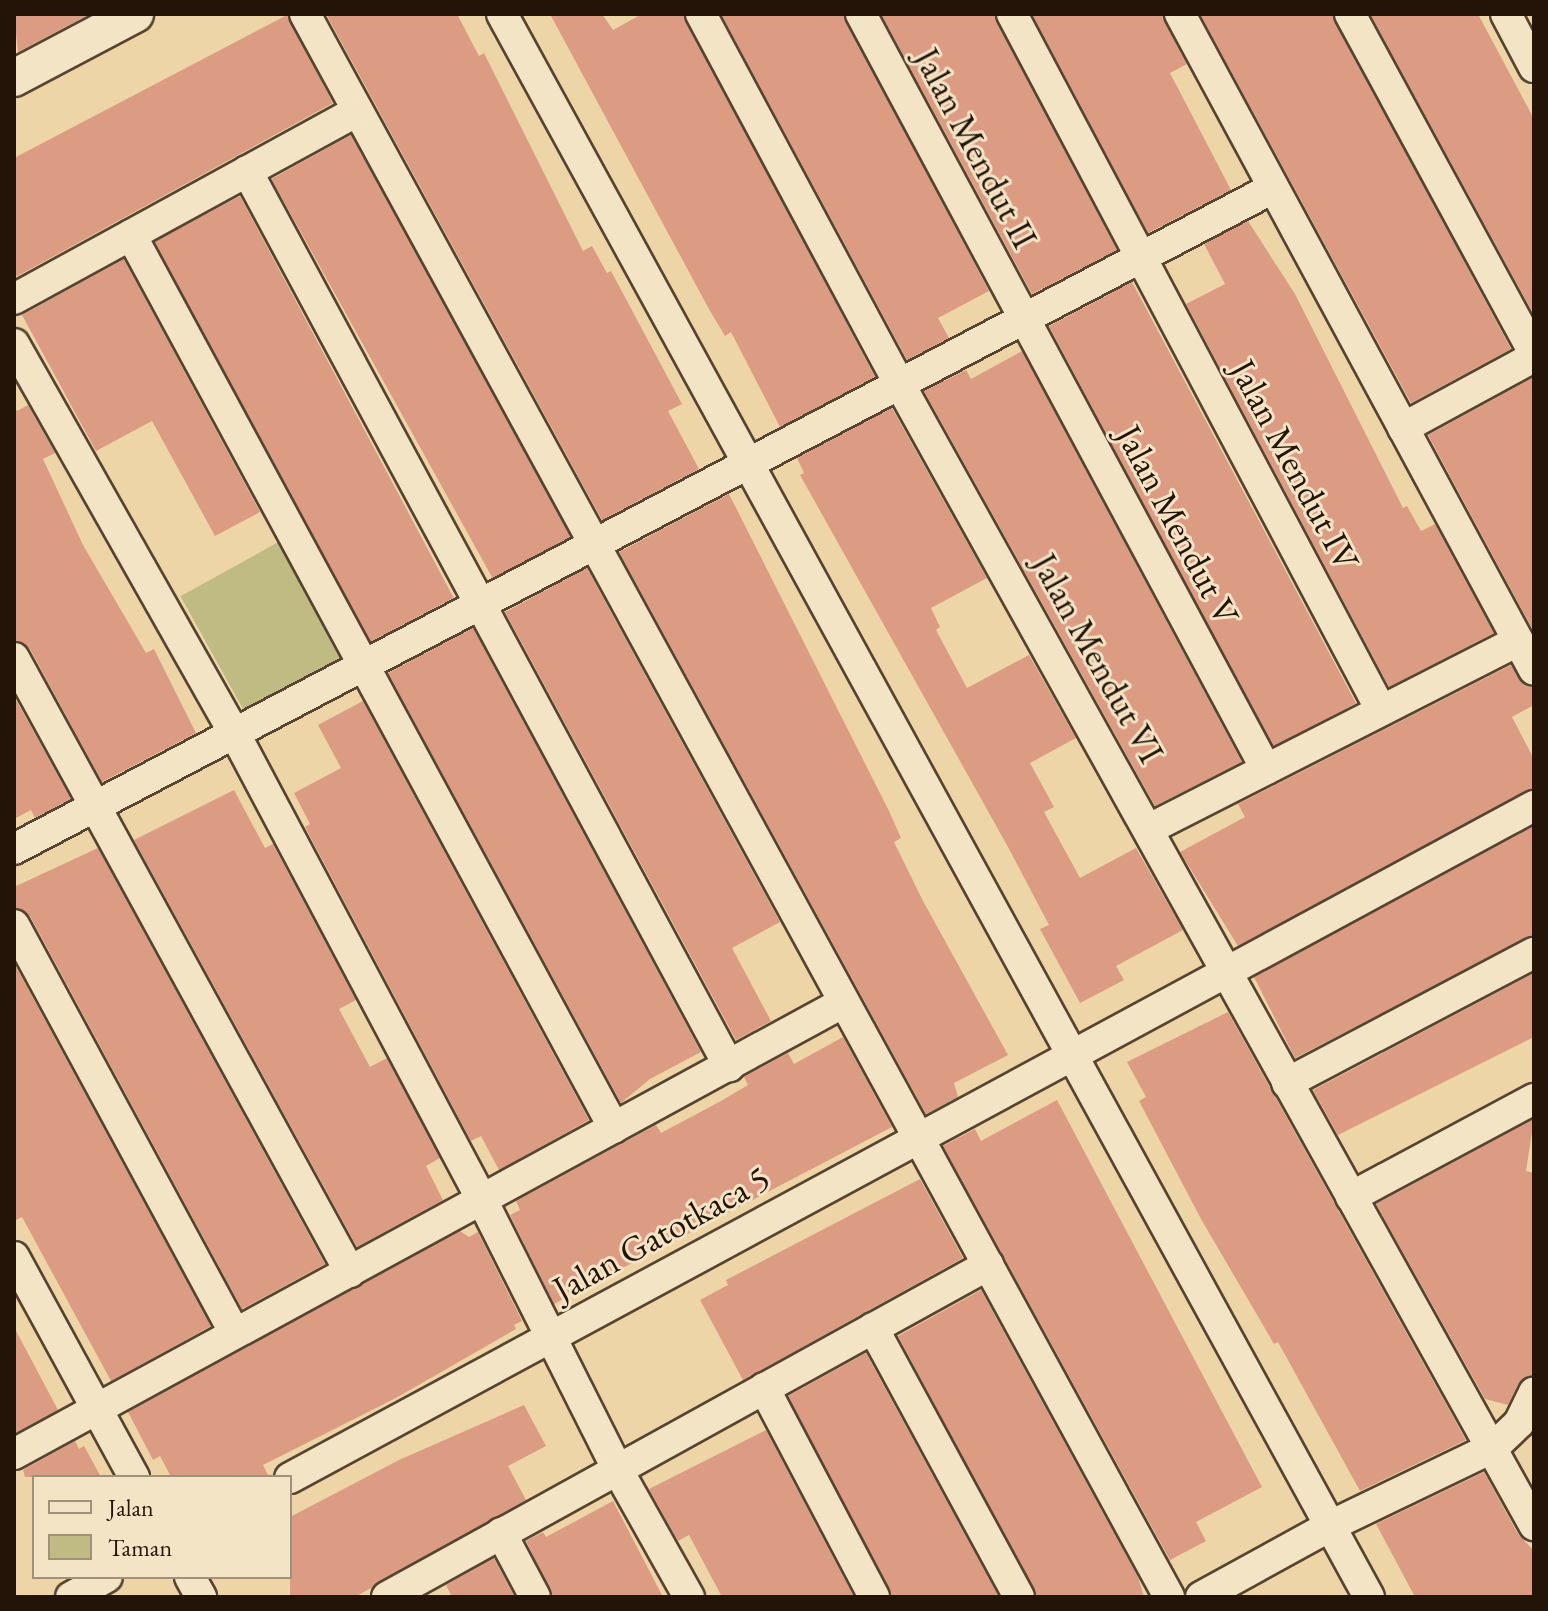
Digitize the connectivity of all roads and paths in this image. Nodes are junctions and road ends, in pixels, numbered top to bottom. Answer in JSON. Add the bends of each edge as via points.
{"nodes":[{"id":1,"x":135,"y":14,"type":"edge"},
{"id":2,"x":305,"y":14,"type":"edge"},
{"id":3,"x":502,"y":14,"type":"edge"},
{"id":4,"x":701,"y":14,"type":"edge"},
{"id":5,"x":861,"y":14,"type":"edge"},
{"id":6,"x":1012,"y":14,"type":"edge"},
{"id":7,"x":1180,"y":14,"type":"edge"},
{"id":8,"x":1351,"y":14,"type":"edge"},
{"id":9,"x":1506,"y":14,"type":"edge"},
{"id":10,"x":1534,"y":67,"type":"edge"},
{"id":11,"x":14,"y":78,"type":"edge"},
{"id":12,"x":357,"y":111,"type":"junction"},
{"id":13,"x":247,"y":171,"type":"junction"},
{"id":14,"x":1273,"y":188,"type":"junction"},
{"id":15,"x":131,"y":235,"type":"junction"},
{"id":16,"x":1142,"y":255,"type":"junction"},
{"id":17,"x":14,"y":299,"type":"edge"},
{"id":18,"x":1023,"y":317,"type":"junction"},
{"id":19,"x":14,"y":344,"type":"edge"},
{"id":20,"x":1534,"y":355,"type":"edge"},
{"id":21,"x":899,"y":383,"type":"junction"},
{"id":22,"x":1403,"y":428,"type":"junction"},
{"id":23,"x":748,"y":466,"type":"junction"},
{"id":24,"x":596,"y":546,"type":"junction"},
{"id":25,"x":478,"y":607,"type":"junction"},
{"id":26,"x":1518,"y":641,"type":"junction"},
{"id":27,"x":14,"y":658,"type":"edge"},
{"id":28,"x":364,"y":668,"type":"junction"},
{"id":29,"x":1534,"y":670,"type":"edge"},
{"id":30,"x":1381,"y":710,"type":"junction"},
{"id":31,"x":236,"y":736,"type":"junction"},
{"id":32,"x":1266,"y":769,"type":"junction"},
{"id":33,"x":98,"y":806,"type":"junction"},
{"id":34,"x":1534,"y":806,"type":"edge"},
{"id":35,"x":1151,"y":828,"type":"junction"},
{"id":36,"x":14,"y":849,"type":"edge"},
{"id":37,"x":14,"y":925,"type":"edge"},
{"id":38,"x":1534,"y":953,"type":"edge"},
{"id":39,"x":1228,"y":973,"type":"junction"},
{"id":40,"x":844,"y":1002,"type":"junction"},
{"id":41,"x":1068,"y":1055,"type":"junction"},
{"id":42,"x":729,"y":1066,"type":"junction"},
{"id":43,"x":1287,"y":1083,"type":"junction"},
{"id":44,"x":1534,"y":1099,"type":"edge"},
{"id":45,"x":614,"y":1128,"type":"junction"},
{"id":46,"x":915,"y":1138,"type":"junction"},
{"id":47,"x":1351,"y":1197,"type":"junction"},
{"id":48,"x":482,"y":1200,"type":"junction"},
{"id":49,"x":14,"y":1257,"type":"edge"},
{"id":50,"x":988,"y":1265,"type":"junction"},
{"id":51,"x":350,"y":1272,"type":"junction"},
{"id":52,"x":25,"y":1305,"type":"edge"},
{"id":53,"x":873,"y":1328,"type":"junction"},
{"id":54,"x":235,"y":1333,"type":"junction"},
{"id":55,"x":552,"y":1336,"type":"junction"},
{"id":56,"x":764,"y":1388,"type":"junction"},
{"id":57,"x":1534,"y":1392,"type":"edge"},
{"id":58,"x":97,"y":1409,"type":"junction"},
{"id":59,"x":1494,"y":1447,"type":"junction"},
{"id":60,"x":14,"y":1454,"type":"edge"},
{"id":61,"x":616,"y":1467,"type":"junction"},
{"id":62,"x":133,"y":1475,"type":"edge"},
{"id":63,"x":292,"y":1477,"type":"edge"},
{"id":64,"x":1534,"y":1525,"type":"edge"},
{"id":65,"x":1330,"y":1526,"type":"junction"},
{"id":66,"x":501,"y":1533,"type":"junction"},
{"id":67,"x":103,"y":1579,"type":"edge"},
{"id":68,"x":191,"y":1579,"type":"edge"},
{"id":69,"x":71,"y":1597,"type":"edge"},
{"id":70,"x":201,"y":1597,"type":"edge"},
{"id":71,"x":387,"y":1597,"type":"edge"},
{"id":72,"x":535,"y":1597,"type":"edge"},
{"id":73,"x":689,"y":1597,"type":"edge"},
{"id":74,"x":874,"y":1597,"type":"edge"},
{"id":75,"x":1019,"y":1597,"type":"edge"},
{"id":76,"x":1169,"y":1597,"type":"edge"},
{"id":77,"x":1201,"y":1597,"type":"edge"},
{"id":78,"x":1369,"y":1597,"type":"edge"}],
"edges":[{"from":1,"to":11,"type":"street"},
{"from":2,"to":12,"type":"street"},
{"from":3,"to":23,"type":"street"},
{"from":4,"to":21,"type":"street","name":"Jalan Mendut VI"},
{"from":5,"to":18,"type":"street","name":"Jalan Mendut II"},
{"from":6,"to":16,"type":"street","name":"Jalan Mendut IV"},
{"from":7,"to":14,"type":"street"},
{"from":8,"to":20,"type":"street"},
{"from":9,"to":10,"type":"street"},
{"from":12,"to":13,"type":"street"},
{"from":12,"to":24,"type":"street"},
{"from":13,"to":15,"type":"street"},
{"from":13,"to":25,"type":"street"},
{"from":14,"to":16,"type":"street"},
{"from":14,"to":22,"type":"street"},
{"from":15,"to":17,"type":"street"},
{"from":15,"to":28,"type":"street"},
{"from":16,"to":18,"type":"street"},
{"from":16,"to":30,"type":"street","name":"Jalan Mendut IV"},
{"from":18,"to":21,"type":"street"},
{"from":18,"to":32,"type":"street","name":"Jalan Mendut V"},
{"from":19,"to":31,"type":"street"},
{"from":20,"to":22,"type":"street"},
{"from":21,"to":23,"type":"street"},
{"from":21,"to":35,"type":"street","name":"Jalan Mendut VI"},
{"from":22,"to":26,"type":"street"},
{"from":23,"to":24,"type":"street"},
{"from":23,"to":41,"type":"street"},
{"from":24,"to":25,"type":"street"},
{"from":24,"to":40,"type":"street"},
{"from":25,"to":28,"type":"street"},
{"from":25,"to":42,"type":"street"},
{"from":26,"to":29,"type":"street"},
{"from":26,"to":30,"type":"street"},
{"from":27,"to":33,"type":"street"},
{"from":28,"to":31,"type":"street"},
{"from":28,"to":45,"type":"street"},
{"from":30,"to":32,"type":"street"},
{"from":31,"to":33,"type":"street"},
{"from":31,"to":48,"type":"street"},
{"from":32,"to":35,"type":"street"},
{"from":33,"to":36,"type":"street"},
{"from":33,"to":51,"type":"street"},
{"from":34,"to":39,"type":"street","name":"Jalan Gatotkaca 5"},
{"from":35,"to":39,"type":"street","name":"Jalan Mendut VI"},
{"from":37,"to":54,"type":"street"},
{"from":38,"to":43,"type":"street"},
{"from":39,"to":41,"type":"street","name":"Jalan Gatotkaca 5"},
{"from":39,"to":43,"type":"street","name":"Jalan Mendut VI"},
{"from":40,"to":42,"type":"street"},
{"from":40,"to":46,"type":"street"},
{"from":41,"to":46,"type":"street","name":"Jalan Gatotkaca 5"},
{"from":41,"to":65,"type":"street"},
{"from":42,"to":45,"type":"street"},
{"from":43,"to":47,"type":"street","name":"Jalan Mendut VI"},
{"from":44,"to":47,"type":"street"},
{"from":45,"to":48,"type":"street"},
{"from":46,"to":50,"type":"street"},
{"from":46,"to":55,"type":"street","name":"Jalan Gatotkaca 5"},
{"from":47,"to":59,"type":"street","name":"Jalan Mendut VI","via":[[1451,1382]]},
{"from":48,"to":51,"type":"street"},
{"from":48,"to":55,"type":"street"},
{"from":49,"to":52,"type":"street"},
{"from":50,"to":53,"type":"street"},
{"from":50,"to":76,"type":"street"},
{"from":51,"to":54,"type":"street"},
{"from":52,"to":58,"type":"street"},
{"from":53,"to":56,"type":"street"},
{"from":53,"to":75,"type":"street"},
{"from":54,"to":58,"type":"street"},
{"from":55,"to":61,"type":"street"},
{"from":55,"to":63,"type":"street","name":"Jalan Gatotkaca 5"},
{"from":56,"to":61,"type":"street"},
{"from":56,"to":74,"type":"street"},
{"from":57,"to":59,"type":"street","via":[[1519,1423]]},
{"from":58,"to":60,"type":"street"},
{"from":58,"to":62,"type":"street"},
{"from":59,"to":64,"type":"street","name":"Jalan Mendut VI"},
{"from":59,"to":65,"type":"street"},
{"from":61,"to":66,"type":"street"},
{"from":61,"to":73,"type":"street"},
{"from":65,"to":77,"type":"street"},
{"from":65,"to":78,"type":"street"},
{"from":66,"to":71,"type":"street"},
{"from":66,"to":72,"type":"street"},
{"from":67,"to":69,"type":"street"},
{"from":68,"to":70,"type":"street"}]}
